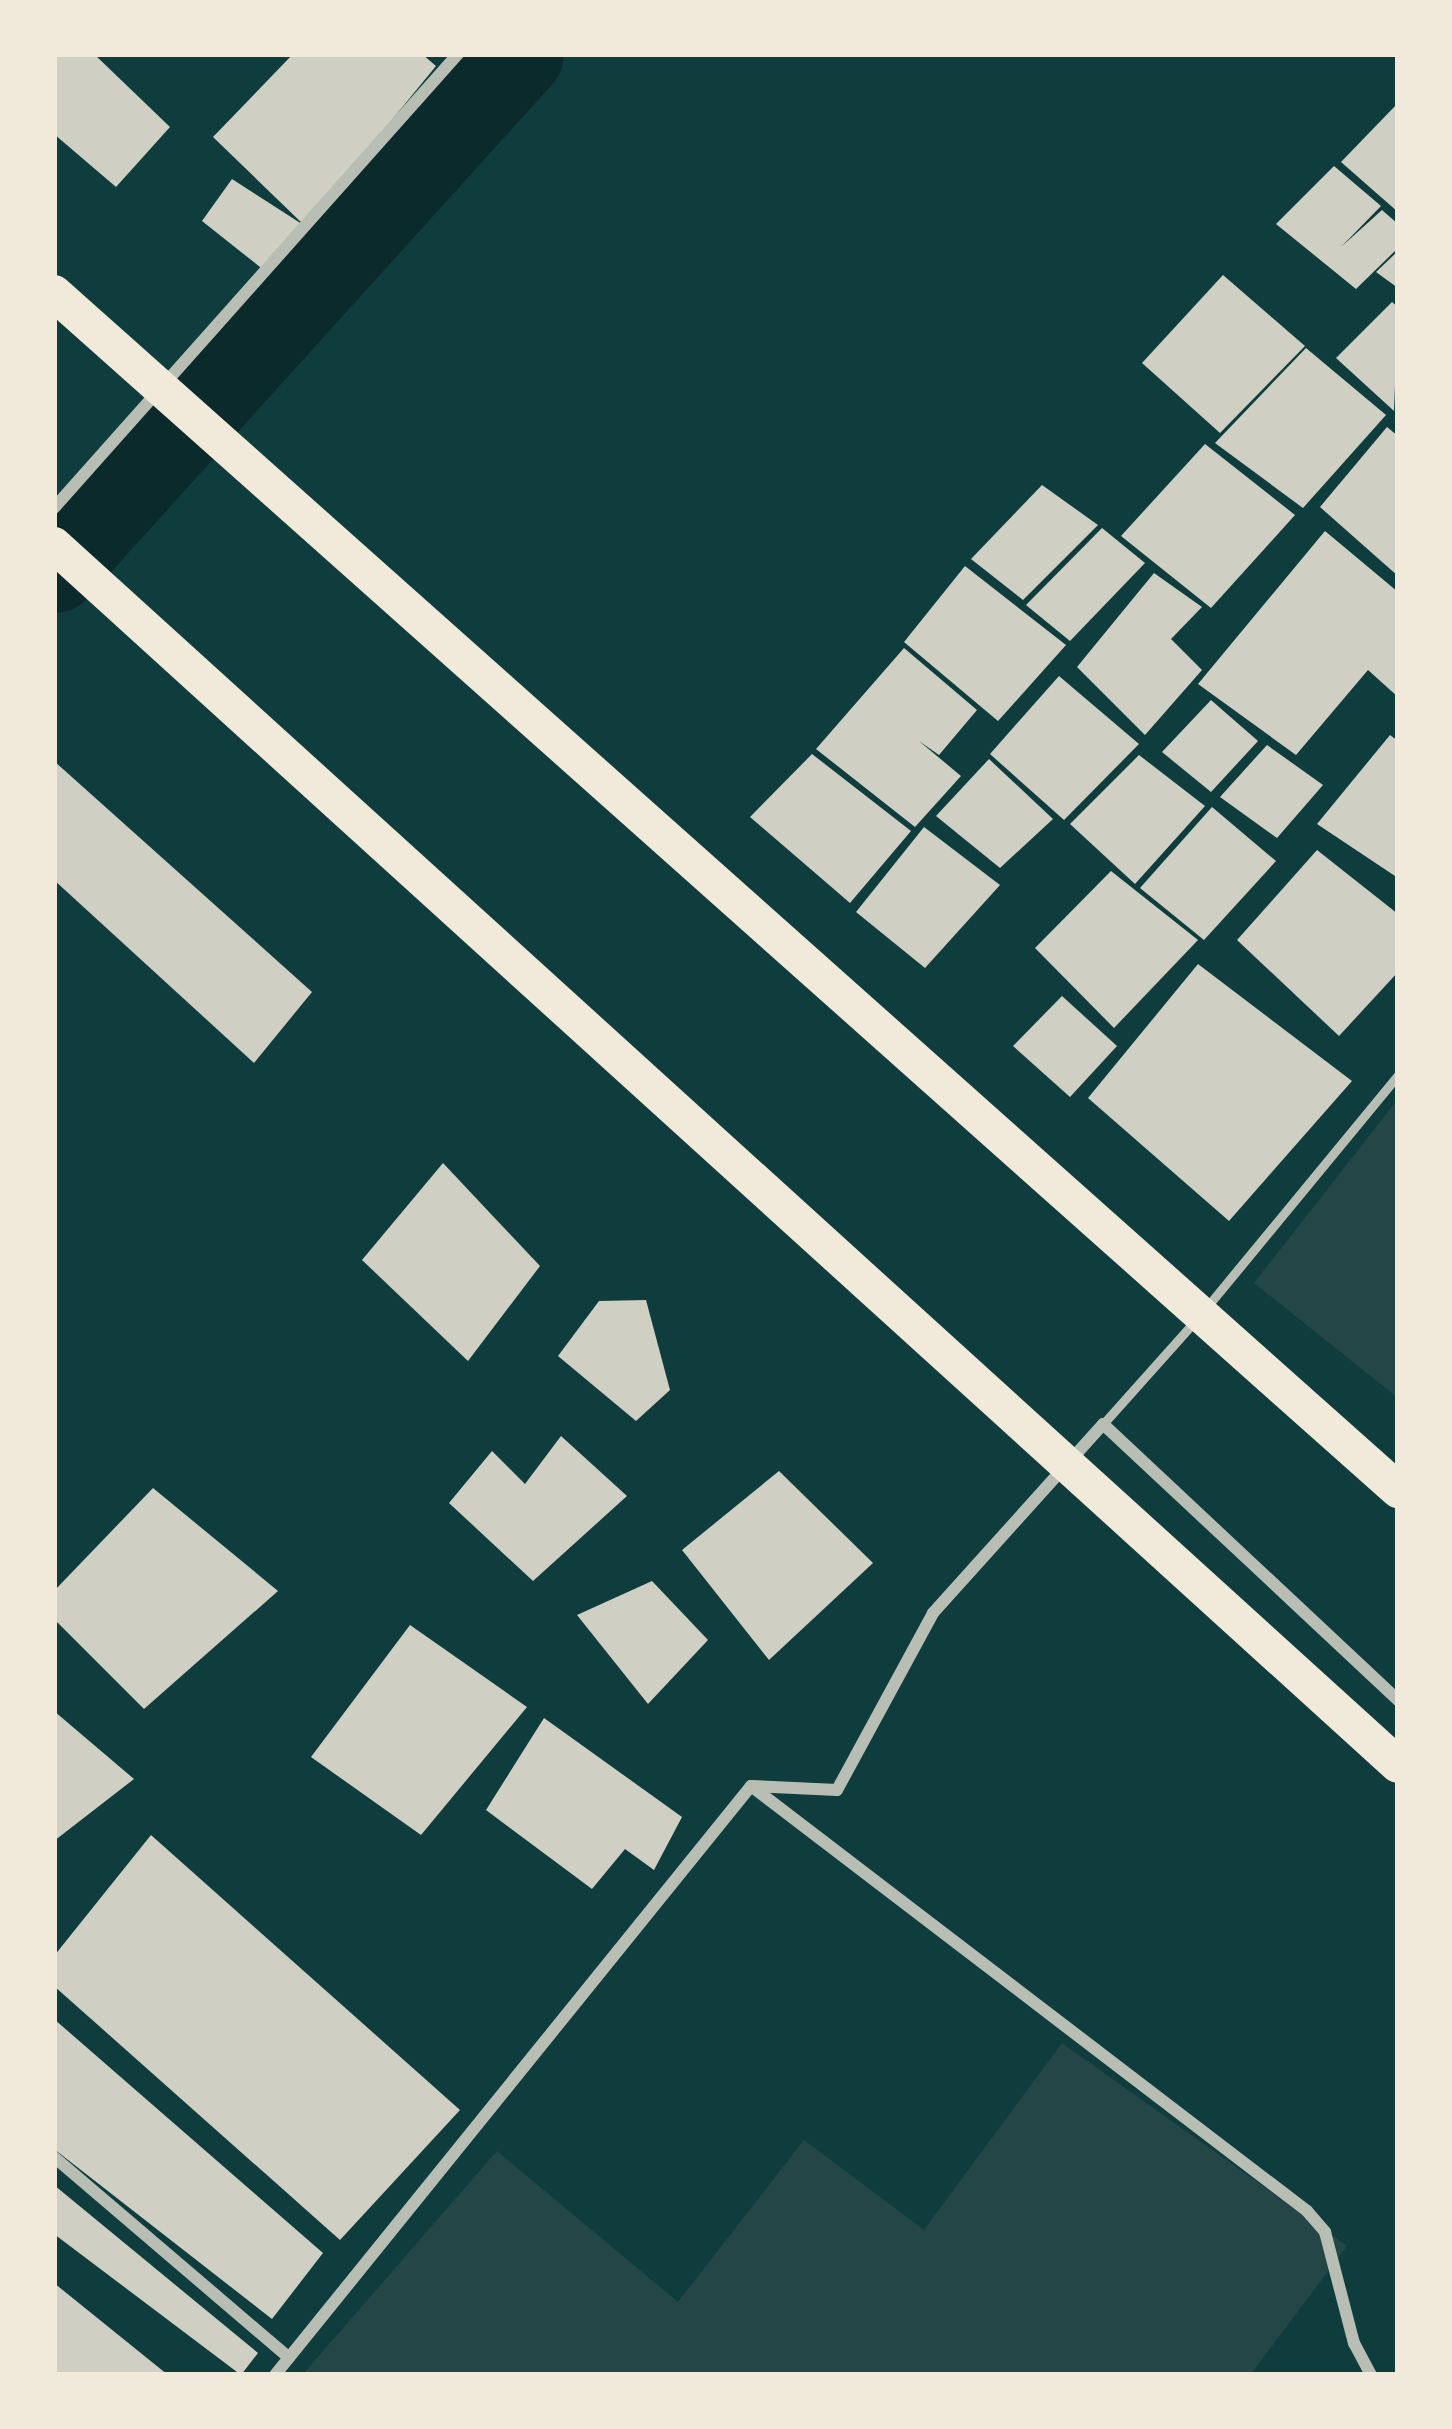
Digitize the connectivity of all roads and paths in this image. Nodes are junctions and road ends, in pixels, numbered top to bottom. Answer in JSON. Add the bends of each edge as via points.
{"nodes":[{"id":1,"x":458,"y":54,"type":"edge"},
{"id":2,"x":54,"y":293,"type":"edge"},
{"id":3,"x":54,"y":508,"type":"edge"},
{"id":4,"x":54,"y":544,"type":"edge"},
{"id":5,"x":1398,"y":1075,"type":"edge"},
{"id":6,"x":1103,"y":1424,"type":"junction"},
{"id":7,"x":1398,"y":1490,"type":"edge"},
{"id":8,"x":1398,"y":1700,"type":"edge"},
{"id":9,"x":1398,"y":1765,"type":"edge"},
{"id":10,"x":751,"y":1786,"type":"junction"},
{"id":11,"x":54,"y":2157,"type":"edge"},
{"id":12,"x":289,"y":2357,"type":"junction"},
{"id":13,"x":275,"y":2375,"type":"edge"},
{"id":14,"x":1371,"y":2375,"type":"edge"}],
"edges":[{"from":1,"to":3,"type":"street"},
{"from":2,"to":7,"type":"highway"},
{"from":4,"to":9,"type":"highway"},
{"from":5,"to":6,"type":"lane","via":[[1270,1237]]},
{"from":6,"to":8,"type":"street"},
{"from":6,"to":10,"type":"street","via":[[933,1613],[837,1790]]},
{"from":10,"to":12,"type":"street"},
{"from":10,"to":14,"type":"street","via":[[1307,2211],[1325,2232],[1354,2343]]},
{"from":11,"to":12,"type":"street"},
{"from":12,"to":13,"type":"street"}]}
